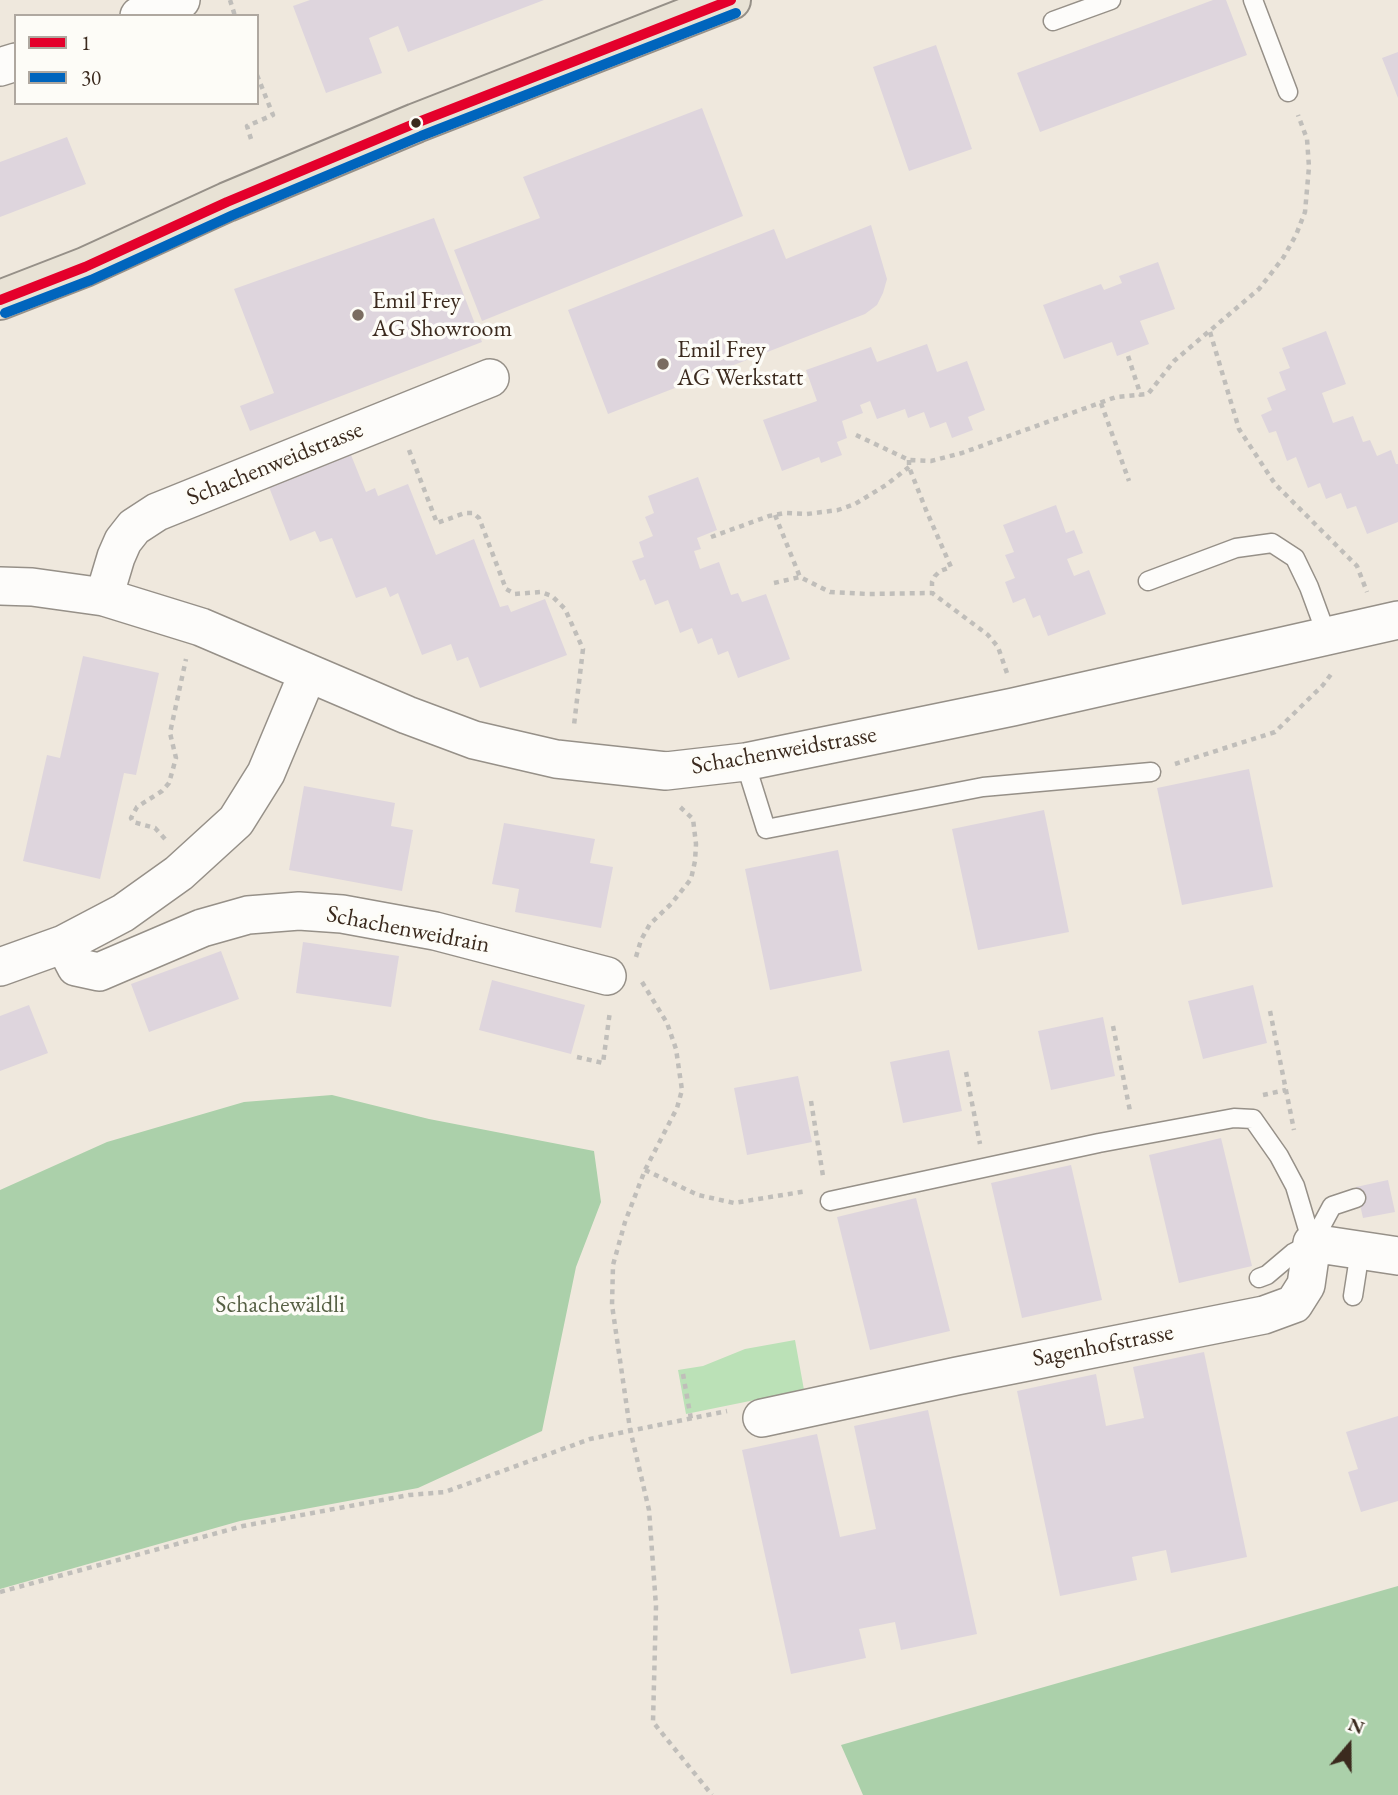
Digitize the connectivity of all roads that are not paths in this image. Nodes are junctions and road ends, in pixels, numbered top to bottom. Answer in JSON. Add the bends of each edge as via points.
{"nodes":[{"id":1,"x":181,"y":0,"type":"edge"},
{"id":2,"x":731,"y":0,"type":"edge"},
{"id":3,"x":1111,"y":0,"type":"edge"},
{"id":4,"x":1253,"y":0,"type":"edge"},
{"id":5,"x":144,"y":14,"type":"edge"},
{"id":6,"x":1053,"y":21,"type":"dead end"},
{"id":7,"x":1288,"y":92,"type":"road end"},
{"id":8,"x":0,"y":300,"type":"edge"},
{"id":9,"x":489,"y":378,"type":"dead end"},
{"id":10,"x":1148,"y":581,"type":"dead end"},
{"id":11,"x":0,"y":586,"type":"edge"},
{"id":12,"x":104,"y":597,"type":"junction"},
{"id":13,"x":1388,"y":622,"type":"edge"},
{"id":14,"x":1327,"y":636,"type":"junction"},
{"id":15,"x":307,"y":673,"type":"junction"},
{"id":16,"x":745,"y":762,"type":"junction"},
{"id":17,"x":1151,"y":772,"type":"road end"},
{"id":18,"x":64,"y":944,"type":"junction"},
{"id":19,"x":0,"y":967,"type":"edge"},
{"id":20,"x":627,"y":971,"type":"road end"},
{"id":21,"x":827,"y":1194,"type":"road end"},
{"id":22,"x":1356,"y":1198,"type":"dead end"},
{"id":23,"x":1312,"y":1243,"type":"junction"},
{"id":24,"x":1360,"y":1251,"type":"junction"},
{"id":25,"x":1398,"y":1256,"type":"edge"},
{"id":26,"x":1259,"y":1278,"type":"dead end"},
{"id":27,"x":1353,"y":1296,"type":"dead end"},
{"id":28,"x":750,"y":1414,"type":"road end"}],
"edges":[{"from":1,"to":5,"type":"street"},
{"from":2,"to":8,"type":"main road","via":[[416,123]]},
{"from":3,"to":6,"type":"lane"},
{"from":4,"to":7,"type":"lane"},
{"from":9,"to":12,"type":"street","name":"Schachenweidstrasse","via":[[156,512],[123,541]]},
{"from":10,"to":14,"type":"lane","via":[[1237,548],[1272,543],[1295,558]]},
{"from":11,"to":12,"type":"street","name":"Schachenweidstrasse"},
{"from":12,"to":15,"type":"street","name":"Schachenweidstrasse","via":[[201,627]]},
{"from":13,"to":14,"type":"street","name":"Schachenweidstrasse"},
{"from":14,"to":16,"type":"street","name":"Schachenweidstrasse"},
{"from":15,"to":16,"type":"street","name":"Schachenweidstrasse","via":[[474,740],[556,759],[666,771]]},
{"from":15,"to":18,"type":"street","via":[[266,773],[236,821],[182,871],[123,913]]},
{"from":16,"to":17,"type":"lane","via":[[766,829],[983,787]]},
{"from":18,"to":19,"type":"street"},
{"from":18,"to":20,"type":"street","name":"Schachenweidrain","via":[[76,967],[99,972],[202,928],[248,915],[310,912],[342,914]]},
{"from":21,"to":23,"type":"lane","via":[[1234,1118],[1253,1119],[1296,1186]]},
{"from":22,"to":23,"type":"lane","via":[[1329,1208]]},
{"from":23,"to":24,"type":"street"},
{"from":23,"to":26,"type":"lane"},
{"from":23,"to":28,"type":"street","name":"Sagenhofstrasse","via":[[1306,1285],[1294,1304],[1264,1315]]},
{"from":24,"to":25,"type":"street"},
{"from":24,"to":27,"type":"lane"}]}
